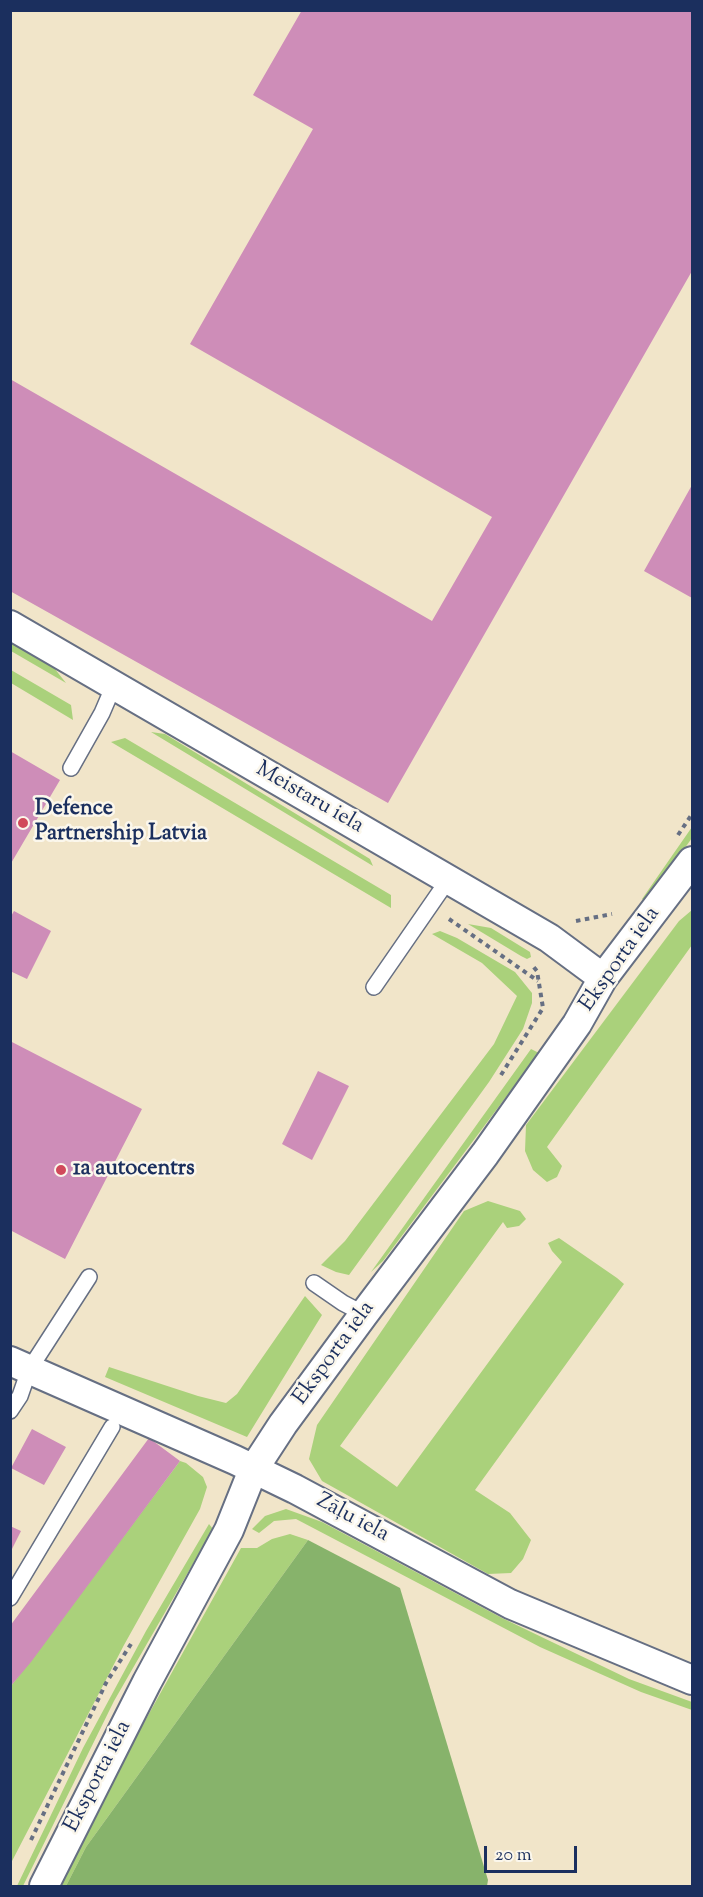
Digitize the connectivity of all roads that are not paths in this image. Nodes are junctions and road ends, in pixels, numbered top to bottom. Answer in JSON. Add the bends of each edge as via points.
{"nodes":[{"id":1,"x":10,"y":625,"type":"edge"},
{"id":2,"x":114,"y":686,"type":"junction"},
{"id":3,"x":71,"y":768,"type":"dead end"},
{"id":4,"x":683,"y":851,"type":"edge"},
{"id":5,"x":448,"y":880,"type":"junction"},
{"id":6,"x":603,"y":978,"type":"junction"},
{"id":7,"x":374,"y":987,"type":"dead end"},
{"id":8,"x":89,"y":1277,"type":"dead end"},
{"id":9,"x":314,"y":1283,"type":"dead end"},
{"id":10,"x":364,"y":1314,"type":"junction"},
{"id":11,"x":20,"y":1366,"type":"edge"},
{"id":12,"x":10,"y":1411,"type":"edge"},
{"id":13,"x":112,"y":1428,"type":"dead end"},
{"id":14,"x":253,"y":1470,"type":"junction"},
{"id":15,"x":10,"y":1598,"type":"edge"},
{"id":16,"x":693,"y":1680,"type":"edge"},
{"id":17,"x":44,"y":1887,"type":"edge"}],
"edges":[{"from":1,"to":2,"type":"street","name":"Meistaru iela"},
{"from":2,"to":3,"type":"lane"},
{"from":2,"to":5,"type":"street","name":"Meistaru iela"},
{"from":4,"to":6,"type":"street","name":"Eksporta iela"},
{"from":5,"to":6,"type":"street","name":"Meistaru iela","via":[[549,939]]},
{"from":5,"to":7,"type":"lane"},
{"from":6,"to":10,"type":"street","name":"Eksporta iela","via":[[577,1024],[491,1145]]},
{"from":8,"to":11,"type":"lane"},
{"from":9,"to":10,"type":"lane"},
{"from":10,"to":14,"type":"street","name":"Eksporta iela"},
{"from":11,"to":12,"type":"lane","via":[[20,1396]]},
{"from":11,"to":14,"type":"street","name":"Zāļu iela"},
{"from":13,"to":15,"type":"lane"},
{"from":14,"to":16,"type":"street","name":"Zāļu iela","via":[[296,1489],[510,1604]]},
{"from":14,"to":17,"type":"street","name":"Eksporta iela","via":[[229,1530]]}]}
